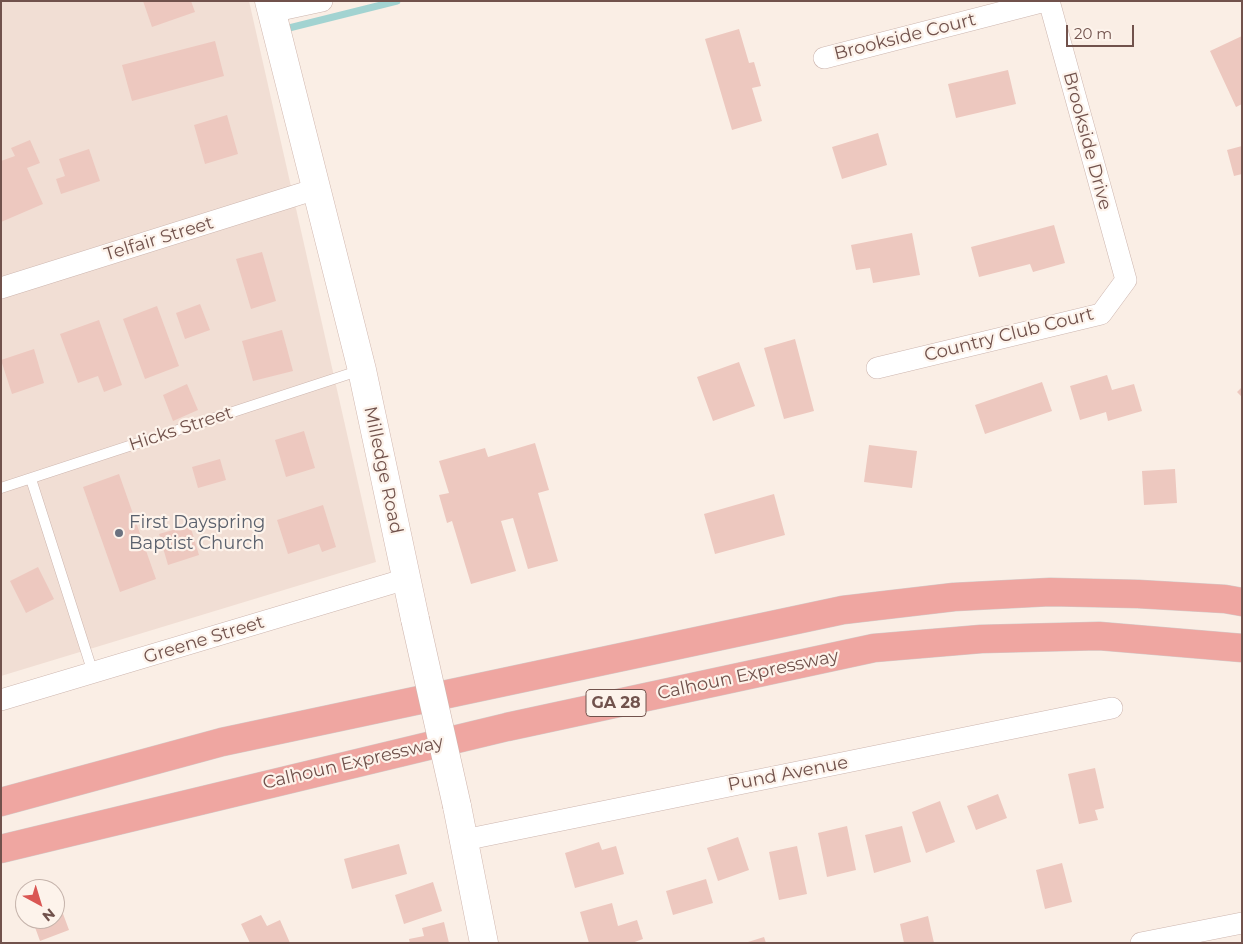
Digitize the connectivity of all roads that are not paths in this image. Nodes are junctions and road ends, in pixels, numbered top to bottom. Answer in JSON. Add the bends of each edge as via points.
{"nodes":[{"id":1,"x":322,"y":1,"type":"edge"},
{"id":2,"x":1045,"y":1,"type":"edge"},
{"id":3,"x":1049,"y":1,"type":"edge"},
{"id":4,"x":270,"y":7,"type":"edge"},
{"id":5,"x":824,"y":58,"type":"dead end"},
{"id":6,"x":316,"y":189,"type":"junction"},
{"id":7,"x":1126,"y":280,"type":"joint"},
{"id":8,"x":1,"y":288,"type":"edge"},
{"id":9,"x":877,"y":368,"type":"dead end"},
{"id":10,"x":362,"y":370,"type":"junction"},
{"id":11,"x":31,"y":479,"type":"junction"},
{"id":12,"x":1,"y":488,"type":"edge"},
{"id":13,"x":406,"y":579,"type":"junction"},
{"id":14,"x":1242,"y":602,"type":"edge"},
{"id":15,"x":1242,"y":648,"type":"edge"},
{"id":16,"x":93,"y":673,"type":"junction"},
{"id":17,"x":1,"y":700,"type":"edge"},
{"id":18,"x":1112,"y":708,"type":"dead end"},
{"id":19,"x":1,"y":802,"type":"edge"},
{"id":20,"x":464,"y":840,"type":"junction"},
{"id":21,"x":1,"y":849,"type":"edge"},
{"id":22,"x":1242,"y":923,"type":"edge"},
{"id":23,"x":484,"y":943,"type":"edge"},
{"id":24,"x":1141,"y":943,"type":"edge"}],
"edges":[{"from":1,"to":4,"type":"street"},
{"from":2,"to":5,"type":"street","name":"Brookside Court"},
{"from":3,"to":7,"type":"street","name":"Brookside Drive"},
{"from":4,"to":6,"type":"street","name":"Milledge Road"},
{"from":6,"to":8,"type":"street","name":"Telfair Street"},
{"from":6,"to":10,"type":"street","name":"Milledge Road"},
{"from":7,"to":9,"type":"street","name":"Country Club Court","via":[[1101,314]]},
{"from":10,"to":11,"type":"lane","name":"Hicks Street"},
{"from":10,"to":13,"type":"street","name":"Milledge Road"},
{"from":11,"to":12,"type":"lane","name":"Hicks Street"},
{"from":11,"to":16,"type":"lane"},
{"from":13,"to":16,"type":"street","name":"Greene Street"},
{"from":13,"to":20,"type":"street","name":"Milledge Road","bridge":true},
{"from":14,"to":19,"type":"highway","number":"GA 28","via":[[1138,594],[1050,592],[954,596],[843,610],[222,742]]},
{"from":15,"to":21,"type":"highway","name":"Calhoun Expressway","number":"GA 28","via":[[1099,636],[981,639],[874,648],[508,726]]},
{"from":16,"to":17,"type":"street","name":"Greene Street"},
{"from":18,"to":20,"type":"street","name":"Pund Avenue"},
{"from":20,"to":23,"type":"street","name":"Milledge Road"},
{"from":22,"to":24,"type":"street"}]}
